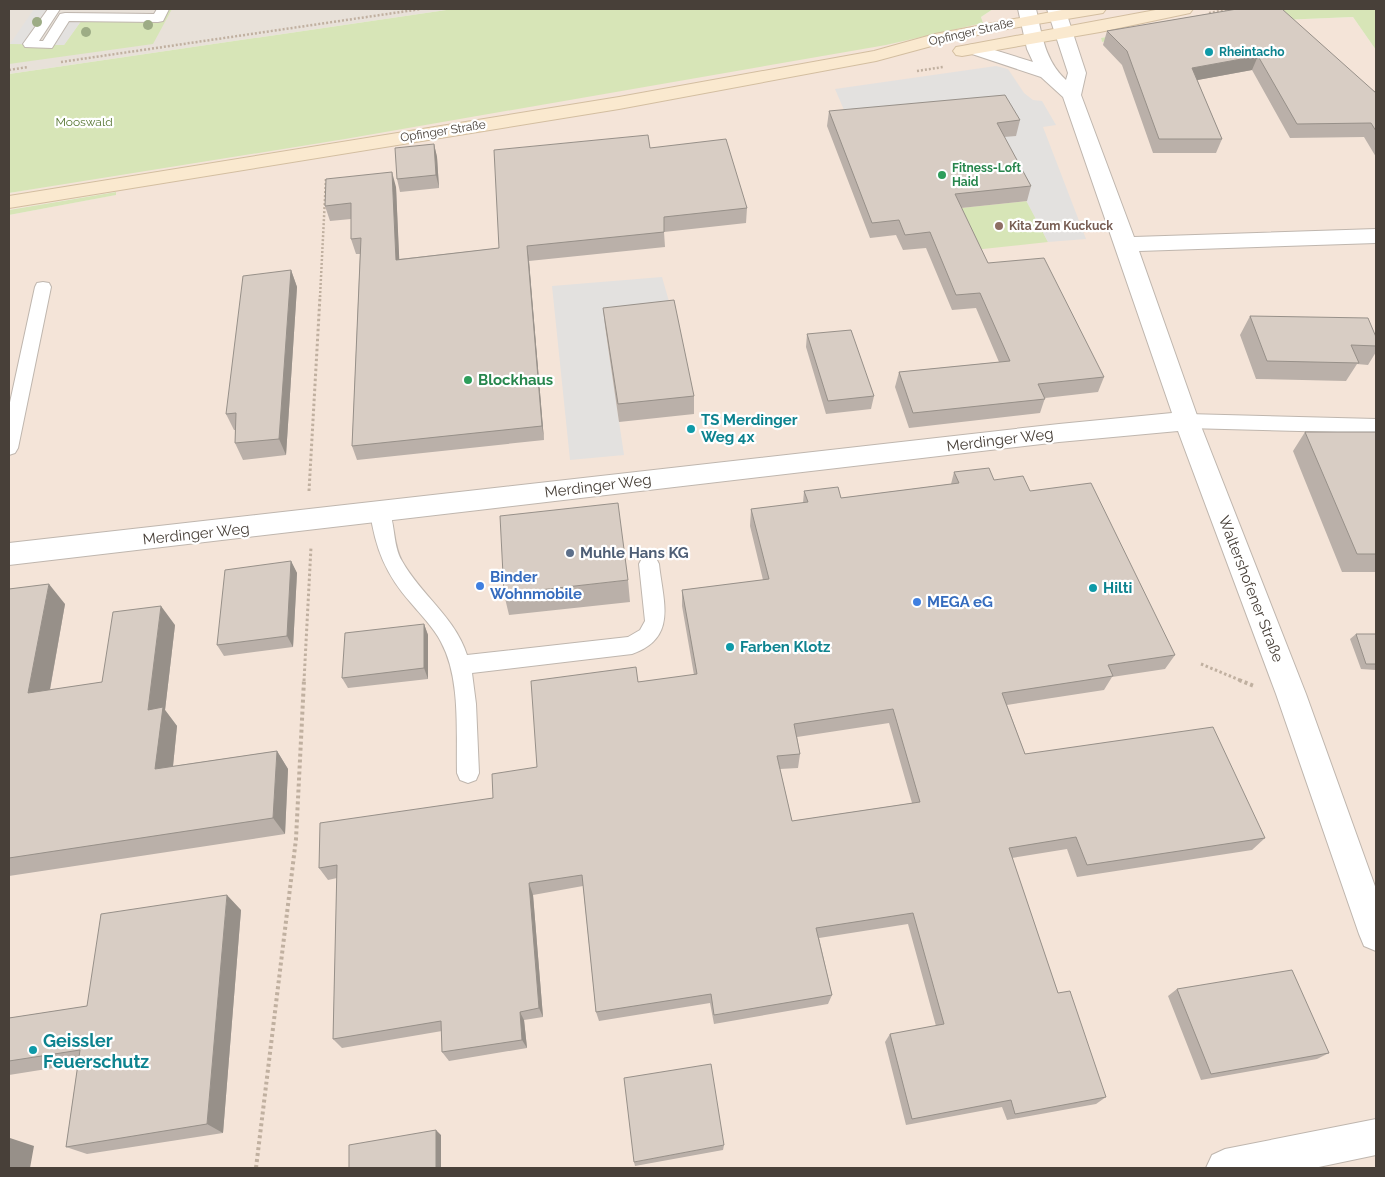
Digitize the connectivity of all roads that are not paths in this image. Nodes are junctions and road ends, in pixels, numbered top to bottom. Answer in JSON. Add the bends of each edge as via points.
{"nodes":[{"id":1,"x":54,"y":9,"type":"edge"},
{"id":2,"x":163,"y":9,"type":"edge"},
{"id":3,"x":1097,"y":9,"type":"edge"},
{"id":4,"x":1184,"y":9,"type":"edge"},
{"id":5,"x":1057,"y":12,"type":"edge"},
{"id":6,"x":1028,"y":14,"type":"edge"},
{"id":7,"x":1064,"y":33,"type":"junction"},
{"id":8,"x":1034,"y":38,"type":"junction"},
{"id":9,"x":975,"y":49,"type":"junction"},
{"id":10,"x":876,"y":56,"type":"junction"},
{"id":11,"x":1000,"y":56,"type":"joint"},
{"id":12,"x":1048,"y":73,"type":"junction"},
{"id":13,"x":1072,"y":95,"type":"junction"},
{"id":14,"x":9,"y":202,"type":"edge"},
{"id":15,"x":1376,"y":236,"type":"edge"},
{"id":16,"x":1127,"y":244,"type":"junction"},
{"id":17,"x":43,"y":286,"type":"dead end"},
{"id":18,"x":1187,"y":421,"type":"junction"},
{"id":19,"x":1376,"y":426,"type":"edge"},
{"id":20,"x":9,"y":448,"type":"edge"},
{"id":21,"x":380,"y":511,"type":"junction"},
{"id":22,"x":9,"y":554,"type":"edge"},
{"id":23,"x":649,"y":564,"type":"dead end"},
{"id":24,"x":459,"y":665,"type":"junction"},
{"id":25,"x":468,"y":773,"type":"dead end"},
{"id":26,"x":1376,"y":934,"type":"edge"},
{"id":27,"x":1376,"y":1137,"type":"edge"},
{"id":28,"x":1225,"y":1168,"type":"edge"}],
"edges":[{"from":1,"to":2,"type":"lane","via":[[30,44],[47,45],[65,16],[158,18]]},
{"from":3,"to":5,"type":"main road","name":"Opfinger Straße"},
{"from":4,"to":7,"type":"main road","name":"Opfinger Straße"},
{"from":5,"to":6,"type":"main road","name":"Opfinger Straße"},
{"from":5,"to":7,"type":"street"},
{"from":6,"to":8,"type":"street","name":"Waltershofener Straße"},
{"from":6,"to":10,"type":"main road","name":"Opfinger Straße"},
{"from":7,"to":8,"type":"main road","name":"Opfinger Straße"},
{"from":7,"to":13,"type":"street","via":[[1077,73]]},
{"from":8,"to":9,"type":"main road","name":"Opfinger Straße"},
{"from":8,"to":12,"type":"street","name":"Waltershofener Straße"},
{"from":9,"to":10,"type":"main road","name":"Opfinger Straße","via":[[942,54]]},
{"from":9,"to":11,"type":"street","name":"Opfinger Straße"},
{"from":10,"to":14,"type":"main road","name":"Opfinger Straße","via":[[619,103]]},
{"from":11,"to":12,"type":"street","name":"Waltershofener Straße"},
{"from":12,"to":13,"type":"street","name":"Waltershofener Straße"},
{"from":13,"to":16,"type":"street","name":"Waltershofener Straße"},
{"from":15,"to":16,"type":"street"},
{"from":16,"to":18,"type":"street","name":"Waltershofener Straße"},
{"from":17,"to":20,"type":"lane"},
{"from":18,"to":19,"type":"lane"},
{"from":18,"to":21,"type":"street","name":"Merdinger Weg"},
{"from":18,"to":26,"type":"street","name":"Waltershofener Straße","via":[[1291,694]]},
{"from":21,"to":22,"type":"street","name":"Merdinger Weg","via":[[308,522]]},
{"from":21,"to":24,"type":"lane","via":[[390,556],[397,570],[450,639]]},
{"from":23,"to":24,"type":"lane","via":[[654,622],[647,636],[632,645]]},
{"from":24,"to":25,"type":"lane","via":[[464,694]]},
{"from":27,"to":28,"type":"street"}]}
